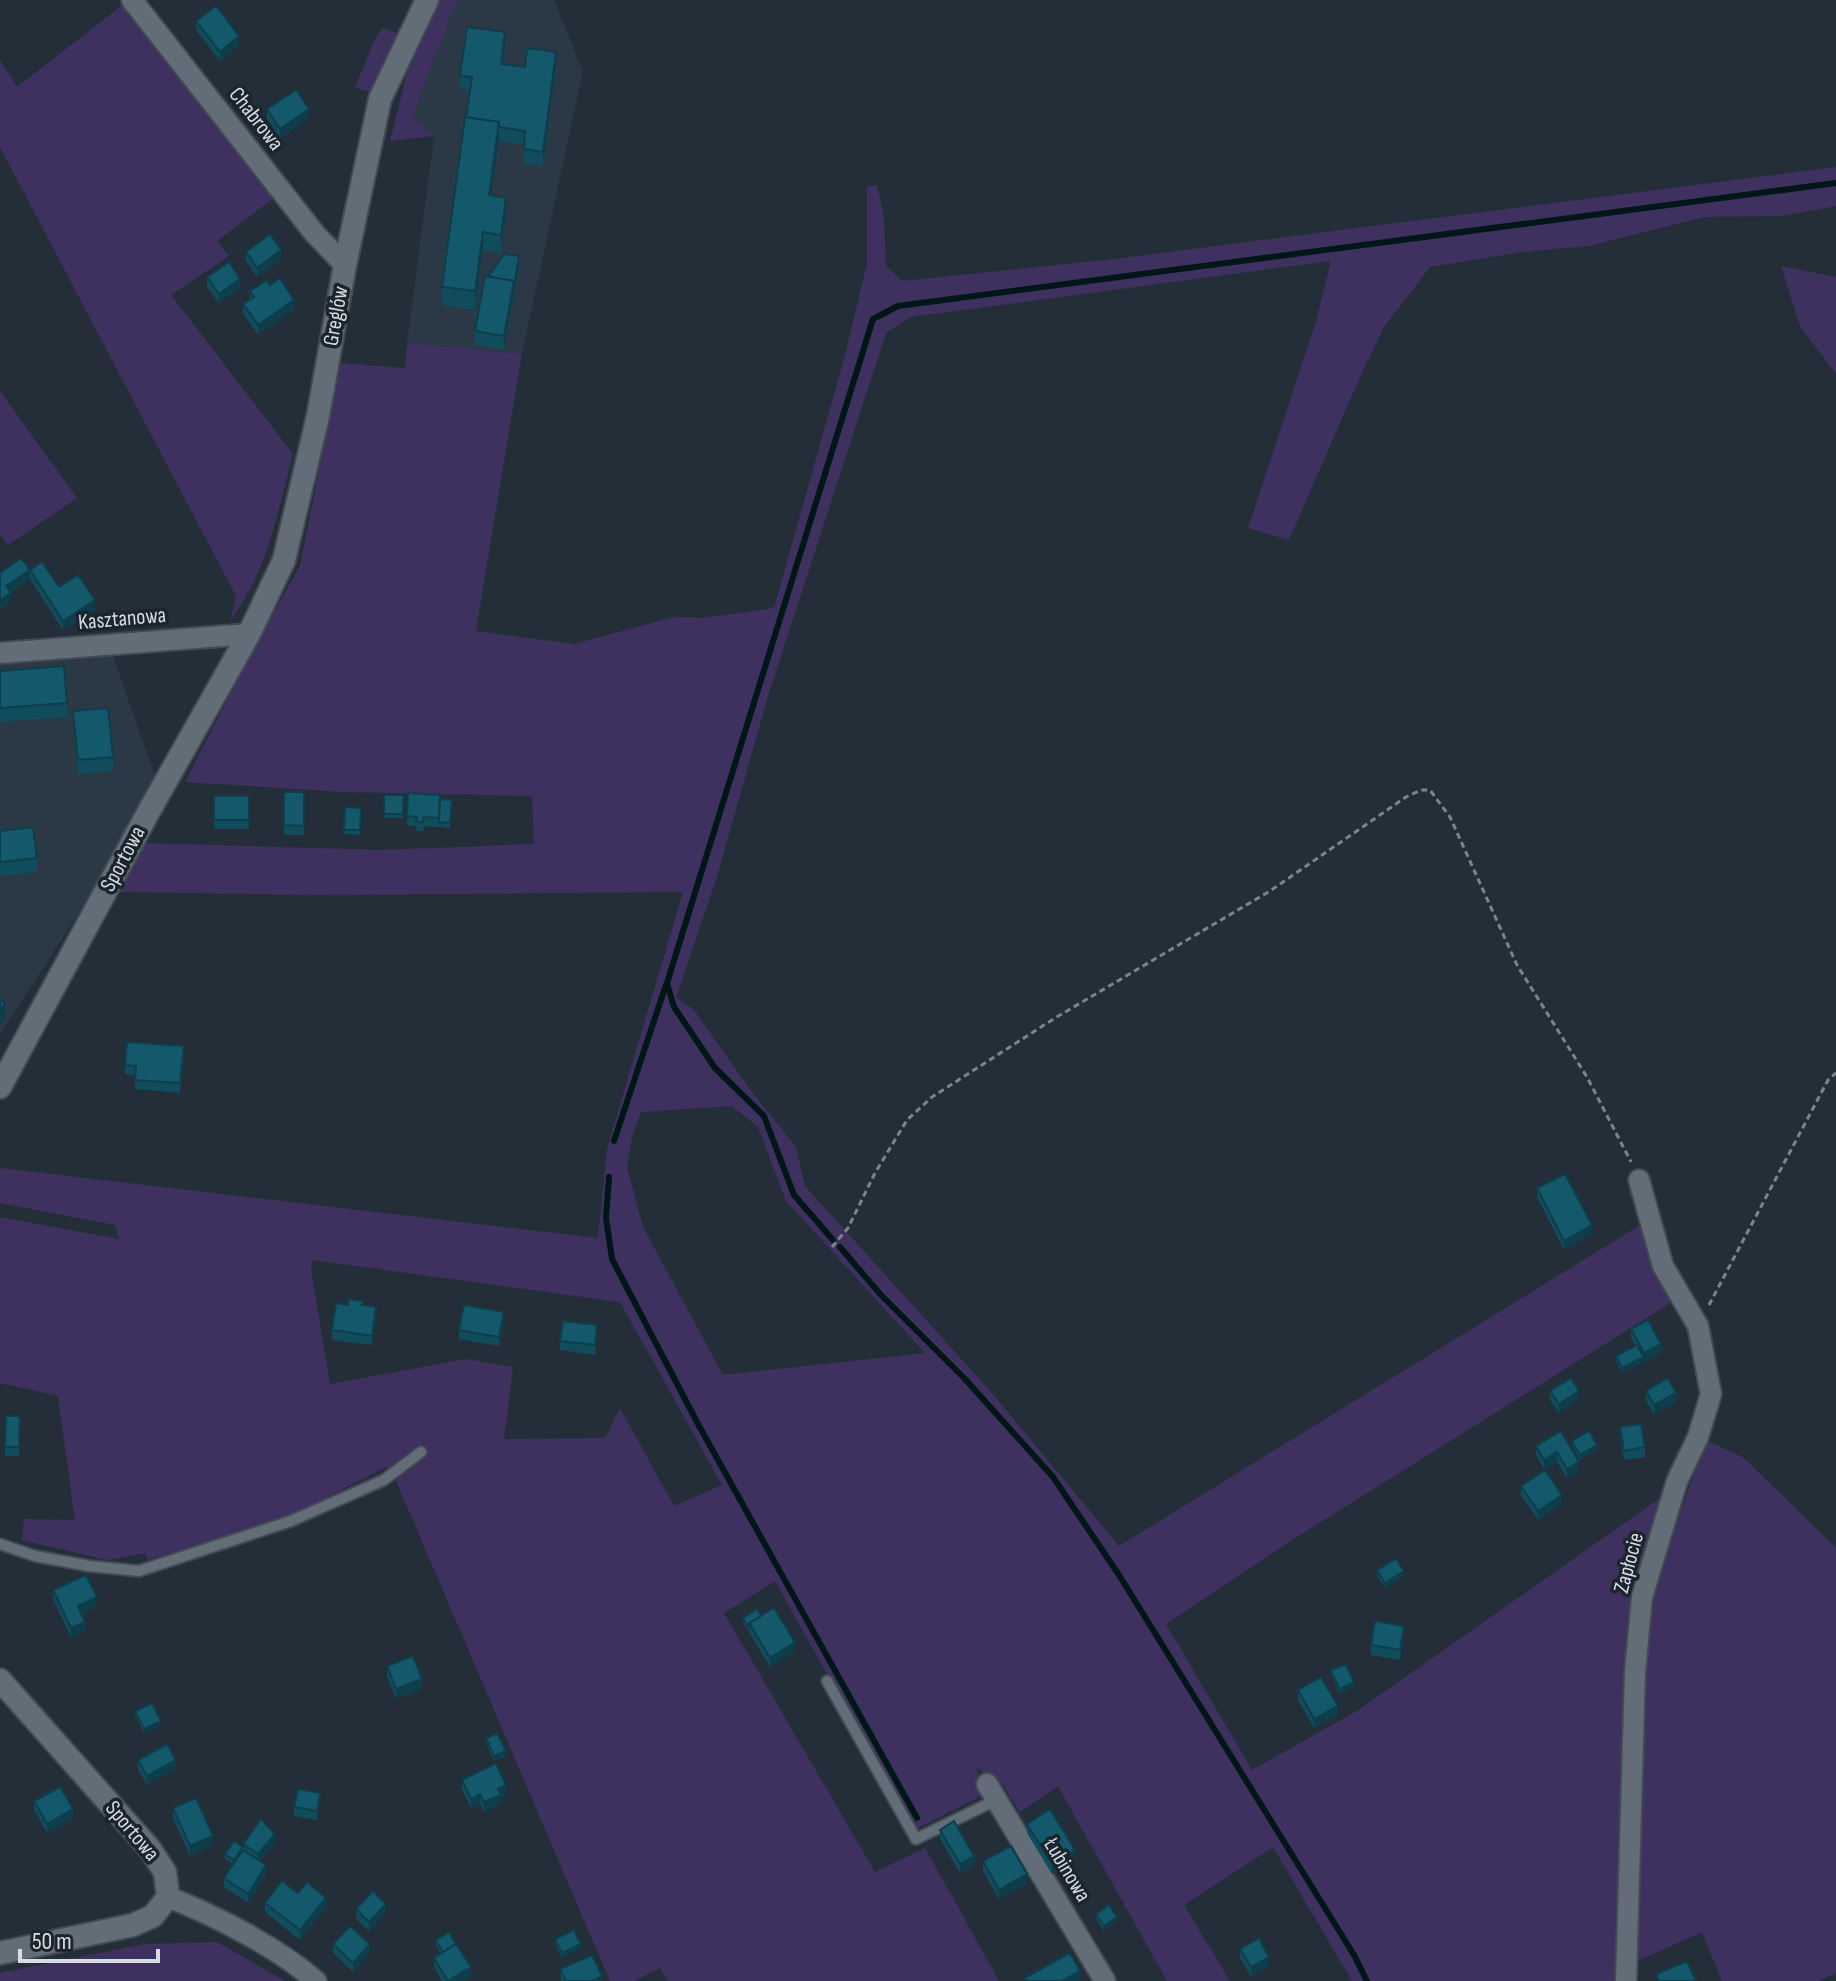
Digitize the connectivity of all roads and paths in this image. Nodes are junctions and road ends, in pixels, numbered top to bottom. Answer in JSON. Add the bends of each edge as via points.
{"nodes":[{"id":1,"x":132,"y":0,"type":"edge"},
{"id":2,"x":427,"y":0,"type":"edge"},
{"id":3,"x":345,"y":265,"type":"junction"},
{"id":4,"x":249,"y":634,"type":"junction"},
{"id":5,"x":0,"y":653,"type":"edge"},
{"id":6,"x":1836,"y":1073,"type":"edge"},
{"id":7,"x":0,"y":1087,"type":"edge"},
{"id":8,"x":1639,"y":1180,"type":"joint"},
{"id":9,"x":832,"y":1247,"type":"dead end"},
{"id":10,"x":1698,"y":1326,"type":"junction"},
{"id":11,"x":421,"y":1452,"type":"dead end"},
{"id":12,"x":0,"y":1544,"type":"edge"},
{"id":13,"x":0,"y":1680,"type":"edge"},
{"id":14,"x":827,"y":1681,"type":"dead end"},
{"id":15,"x":992,"y":1792,"type":"joint"},
{"id":16,"x":168,"y":1897,"type":"junction"},
{"id":17,"x":0,"y":1953,"type":"edge"},
{"id":18,"x":316,"y":1981,"type":"edge"},
{"id":19,"x":1105,"y":1981,"type":"edge"},
{"id":20,"x":1626,"y":1981,"type":"edge"}],
"edges":[{"from":1,"to":3,"type":"street","name":"Chabrowa"},
{"from":2,"to":3,"type":"street","name":"Greglów","via":[[380,99]]},
{"from":3,"to":4,"type":"street","name":"Greglów","via":[[318,416],[284,560]]},
{"from":4,"to":5,"type":"street","name":"Kasztanowa"},
{"from":4,"to":7,"type":"street","name":"Sportowa"},
{"from":6,"to":10,"type":"path"},
{"from":8,"to":9,"type":"path","via":[[1587,1077],[1517,965],[1450,817],[1430,790],[1421,790],[1270,891],[932,1097],[907,1120],[848,1228]]},
{"from":8,"to":10,"type":"street","name":"Zapłocie","via":[[1663,1266]]},
{"from":10,"to":20,"type":"street","name":"Zapłocie","via":[[1711,1394],[1677,1481],[1642,1597]]},
{"from":11,"to":12,"type":"lane","via":[[384,1480],[291,1521],[139,1571],[35,1556]]},
{"from":13,"to":16,"type":"street","name":"Sportowa","via":[[150,1849],[165,1872]]},
{"from":14,"to":15,"type":"lane","via":[[916,1839]]},
{"from":15,"to":19,"type":"street","name":"Łubinowa"},
{"from":16,"to":17,"type":"street","via":[[153,1916],[133,1925]]},
{"from":16,"to":18,"type":"street","via":[[207,1913]]}]}
